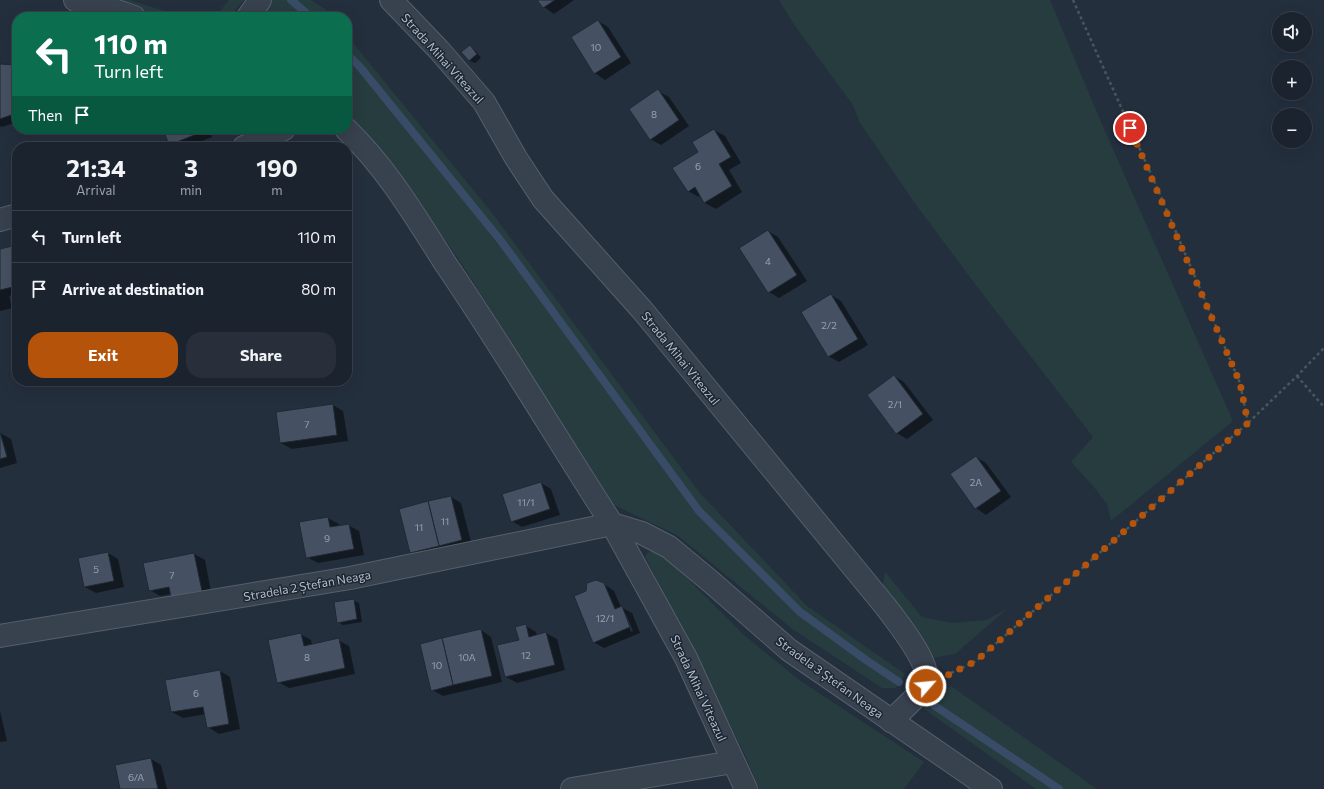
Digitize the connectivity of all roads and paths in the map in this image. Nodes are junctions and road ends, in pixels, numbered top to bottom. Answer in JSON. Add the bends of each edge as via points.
{"nodes":[{"id":1,"x":76,"y":0,"type":"edge"},
{"id":2,"x":260,"y":0,"type":"edge"},
{"id":3,"x":391,"y":0,"type":"edge"},
{"id":4,"x":1073,"y":0,"type":"edge"},
{"id":5,"x":120,"y":12,"type":"edge"},
{"id":6,"x":252,"y":12,"type":"edge"},
{"id":7,"x":274,"y":134,"type":"edge"},
{"id":8,"x":351,"y":134,"type":"edge"},
{"id":9,"x":256,"y":142,"type":"edge"},
{"id":10,"x":12,"y":216,"type":"edge"},
{"id":11,"x":0,"y":220,"type":"edge"},
{"id":12,"x":1324,"y":348,"type":"edge"},
{"id":13,"x":1297,"y":376,"type":"junction"},
{"id":14,"x":1324,"y":407,"type":"edge"},
{"id":15,"x":1248,"y":423,"type":"junction"},
{"id":16,"x":612,"y":524,"type":"junction"},
{"id":17,"x":0,"y":636,"type":"edge"},
{"id":18,"x":926,"y":686,"type":"junction"},
{"id":19,"x":892,"y":721,"type":"junction"},
{"id":20,"x":733,"y":762,"type":"junction"},
{"id":21,"x":572,"y":789,"type":"edge"},
{"id":22,"x":746,"y":789,"type":"edge"},
{"id":23,"x":991,"y":789,"type":"edge"}],
"edges":[{"from":1,"to":5,"type":"street"},
{"from":2,"to":6,"type":"street"},
{"from":3,"to":18,"type":"street","name":"Strada Mihai Viteazul","via":[[484,102],[516,158],[544,199],[643,311],[886,607],[915,648],[927,672]]},
{"from":4,"to":15,"type":"path","via":[[1240,383]]},
{"from":7,"to":9,"type":"street"},
{"from":8,"to":16,"type":"street","name":"Strada Mihai Viteazul","via":[[363,145],[399,192]]},
{"from":10,"to":11,"type":"street"},
{"from":12,"to":13,"type":"path"},
{"from":13,"to":14,"type":"path"},
{"from":13,"to":15,"type":"path"},
{"from":15,"to":18,"type":"path","via":[[976,661]]},
{"from":16,"to":17,"type":"street","name":"Stradela 2 Ștefan Neaga","via":[[350,578]]},
{"from":16,"to":19,"type":"street","name":"Stradela 3 Ștefan Neaga","via":[[642,533],[669,547],[790,650]]},
{"from":16,"to":20,"type":"street","name":"Strada Mihai Viteazul","via":[[686,658]]},
{"from":18,"to":19,"type":"street"},
{"from":19,"to":23,"type":"street","name":"Stradela 3 Ștefan Neaga"},
{"from":20,"to":21,"type":"street"},
{"from":20,"to":22,"type":"street","name":"Strada Mihai Viteazul"}]}
